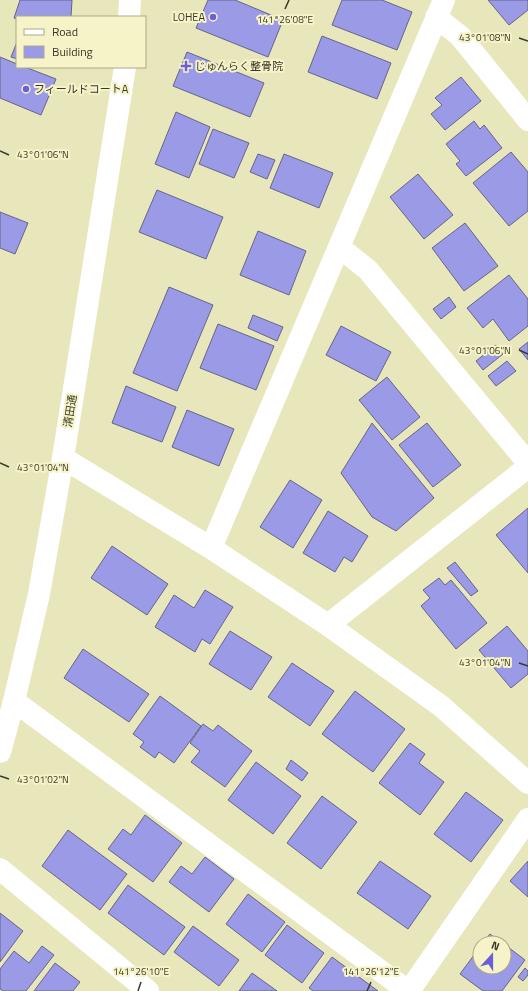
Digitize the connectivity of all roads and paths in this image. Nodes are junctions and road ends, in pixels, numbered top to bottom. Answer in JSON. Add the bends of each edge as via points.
{"nodes":[{"id":1,"x":130,"y":0,"type":"edge"},
{"id":2,"x":440,"y":9,"type":"edge"},
{"id":3,"x":129,"y":16,"type":"edge"},
{"id":4,"x":125,"y":68,"type":"edge"},
{"id":5,"x":528,"y":120,"type":"edge"},
{"id":6,"x":339,"y":247,"type":"junction"},
{"id":7,"x":63,"y":458,"type":"junction"},
{"id":8,"x":528,"y":463,"type":"edge"},
{"id":9,"x":528,"y":467,"type":"edge"},
{"id":10,"x":211,"y":548,"type":"junction"},
{"id":11,"x":328,"y":625,"type":"junction"},
{"id":12,"x":14,"y":701,"type":"junction"},
{"id":13,"x":0,"y":752,"type":"edge"},
{"id":14,"x":528,"y":783,"type":"edge"},
{"id":15,"x":528,"y":819,"type":"edge"},
{"id":16,"x":0,"y":869,"type":"edge"},
{"id":17,"x":148,"y":991,"type":"edge"},
{"id":18,"x":408,"y":991,"type":"edge"}],
"edges":[{"from":1,"to":3,"type":"street"},
{"from":2,"to":5,"type":"street"},
{"from":2,"to":6,"type":"street"},
{"from":4,"to":7,"type":"street","name":"清田通"},
{"from":6,"to":8,"type":"street","via":[[368,270]]},
{"from":6,"to":10,"type":"street"},
{"from":7,"to":10,"type":"street"},
{"from":7,"to":12,"type":"street","name":"清田通","via":[[39,594]]},
{"from":9,"to":11,"type":"street"},
{"from":10,"to":11,"type":"street"},
{"from":11,"to":14,"type":"street","via":[[441,706]]},
{"from":12,"to":13,"type":"street","name":"清田通"},
{"from":12,"to":18,"type":"street"},
{"from":15,"to":18,"type":"street"},
{"from":16,"to":17,"type":"street"}]}
